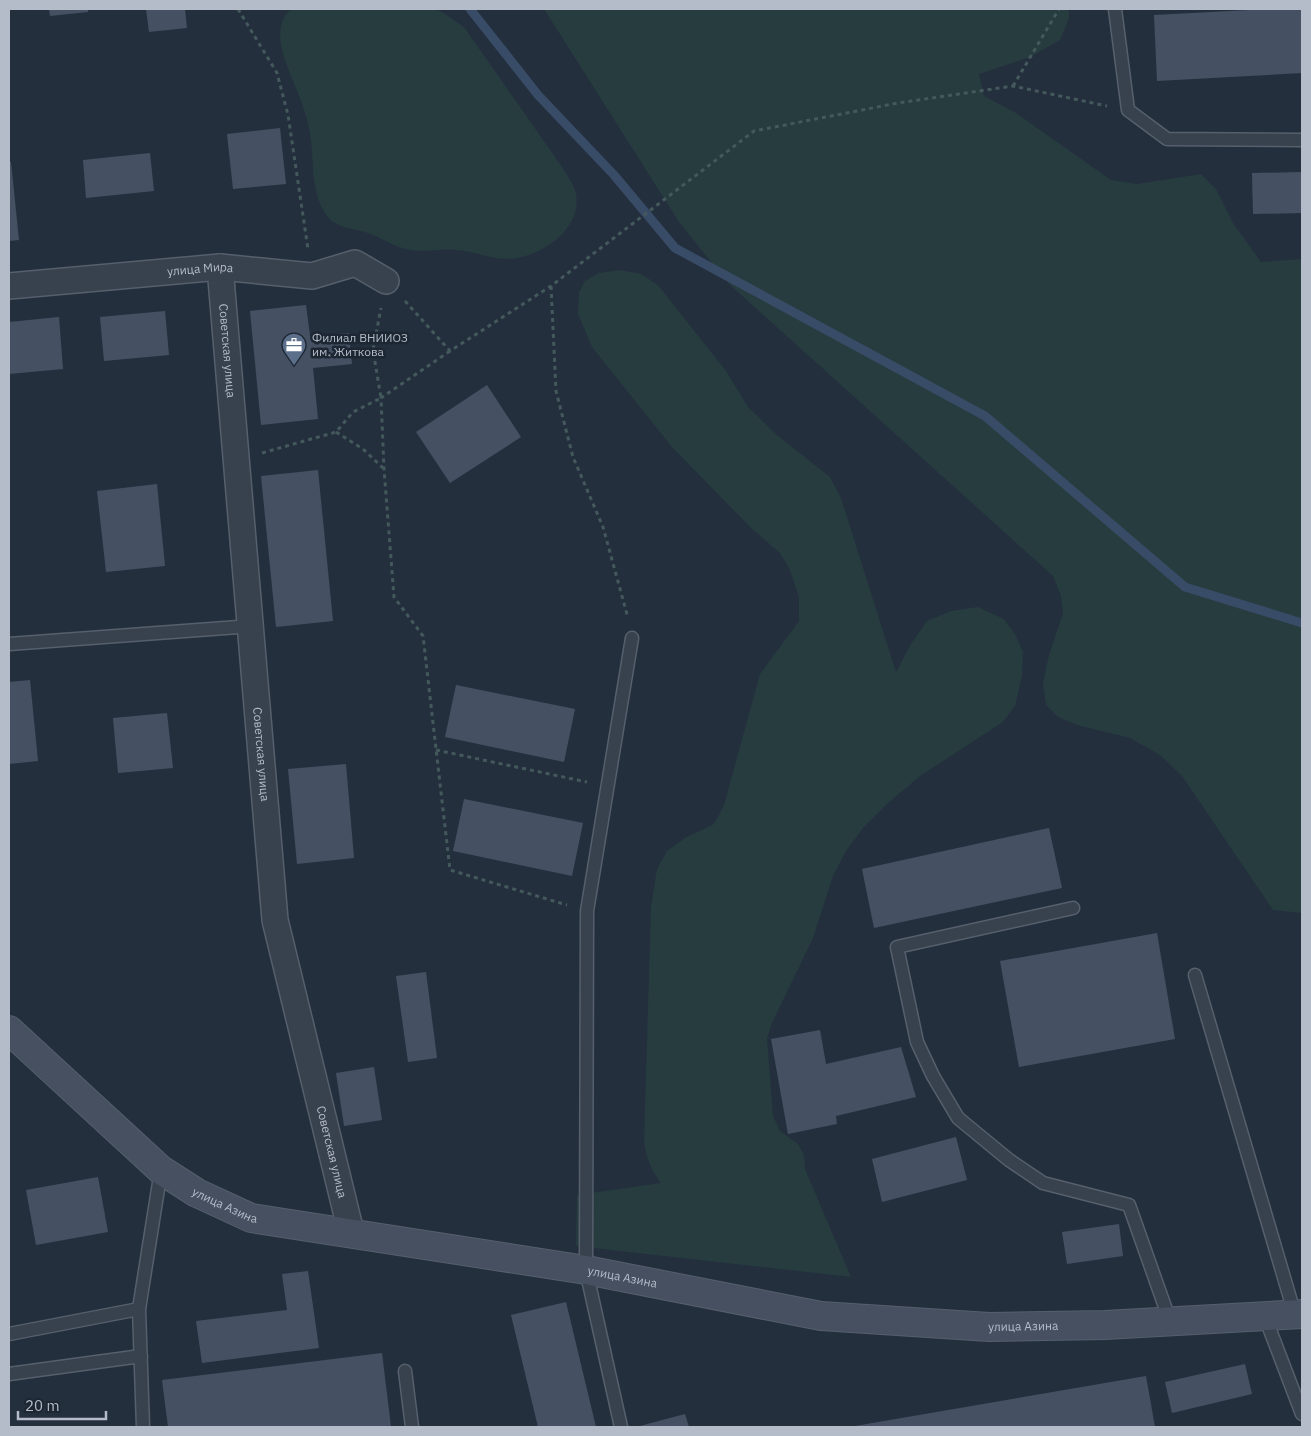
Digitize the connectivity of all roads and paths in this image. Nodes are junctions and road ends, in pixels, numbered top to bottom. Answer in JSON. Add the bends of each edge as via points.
{"nodes":[{"id":1,"x":238,"y":9,"type":"edge"},
{"id":2,"x":1059,"y":9,"type":"edge"},
{"id":3,"x":1115,"y":9,"type":"edge"},
{"id":4,"x":1013,"y":86,"type":"junction"},
{"id":5,"x":1128,"y":110,"type":"junction"},
{"id":6,"x":1302,"y":140,"type":"edge"},
{"id":7,"x":220,"y":267,"type":"junction"},
{"id":8,"x":312,"y":276,"type":"junction"},
{"id":9,"x":386,"y":280,"type":"junction"},
{"id":10,"x":9,"y":286,"type":"edge"},
{"id":11,"x":551,"y":286,"type":"junction"},
{"id":12,"x":450,"y":350,"type":"junction"},
{"id":13,"x":381,"y":398,"type":"junction"},
{"id":14,"x":336,"y":432,"type":"junction"},
{"id":15,"x":237,"y":460,"type":"junction"},
{"id":16,"x":384,"y":469,"type":"junction"},
{"id":17,"x":252,"y":626,"type":"junction"},
{"id":18,"x":632,"y":638,"type":"joint"},
{"id":19,"x":9,"y":644,"type":"edge"},
{"id":20,"x":436,"y":750,"type":"junction"},
{"id":21,"x":608,"y":786,"type":"junction"},
{"id":22,"x":1073,"y":908,"type":"dead end"},
{"id":23,"x":587,"y":911,"type":"junction"},
{"id":24,"x":1195,"y":974,"type":"dead end"},
{"id":25,"x":9,"y":1030,"type":"edge"},
{"id":26,"x":161,"y":1170,"type":"junction"},
{"id":27,"x":351,"y":1232,"type":"junction"},
{"id":28,"x":586,"y":1270,"type":"junction"},
{"id":29,"x":139,"y":1309,"type":"junction"},
{"id":30,"x":1299,"y":1314,"type":"edge"},
{"id":31,"x":1265,"y":1317,"type":"junction"},
{"id":32,"x":1170,"y":1321,"type":"junction"},
{"id":33,"x":9,"y":1334,"type":"edge"},
{"id":34,"x":141,"y":1356,"type":"junction"},
{"id":35,"x":405,"y":1371,"type":"dead end"},
{"id":36,"x":9,"y":1374,"type":"edge"},
{"id":37,"x":1302,"y":1414,"type":"edge"},
{"id":38,"x":143,"y":1427,"type":"edge"},
{"id":39,"x":412,"y":1427,"type":"edge"},
{"id":40,"x":621,"y":1427,"type":"edge"}],
"edges":[{"from":1,"to":8,"type":"path","via":[[277,72],[288,115]]},
{"from":2,"to":4,"type":"path"},
{"from":3,"to":5,"type":"lane"},
{"from":4,"to":5,"type":"path"},
{"from":4,"to":11,"type":"path","via":[[898,103],[754,131]]},
{"from":5,"to":6,"type":"lane","via":[[1167,139]]},
{"from":7,"to":8,"type":"street","name":"улица Мира"},
{"from":7,"to":10,"type":"street","name":"улица Мира"},
{"from":7,"to":15,"type":"street","name":"Советская улица"},
{"from":8,"to":9,"type":"street","name":"улица Мира","via":[[354,263]]},
{"from":9,"to":12,"type":"path"},
{"from":9,"to":13,"type":"path","via":[[374,350]]},
{"from":11,"to":12,"type":"path"},
{"from":11,"to":18,"type":"path","via":[[556,392],[573,457],[605,535],[618,577]]},
{"from":12,"to":13,"type":"path"},
{"from":13,"to":14,"type":"path","via":[[352,412]]},
{"from":13,"to":16,"type":"path"},
{"from":14,"to":15,"type":"path"},
{"from":14,"to":16,"type":"path","via":[[363,449]]},
{"from":15,"to":17,"type":"street","name":"Советская улица"},
{"from":16,"to":20,"type":"path","via":[[394,597],[422,636]]},
{"from":17,"to":19,"type":"lane"},
{"from":17,"to":27,"type":"street","name":"Советская улица","via":[[275,920]]},
{"from":18,"to":21,"type":"lane"},
{"from":20,"to":21,"type":"path"},
{"from":20,"to":23,"type":"path","via":[[450,870]]},
{"from":21,"to":23,"type":"lane"},
{"from":22,"to":32,"type":"lane","via":[[897,947],[917,1042],[958,1118],[1009,1160],[1043,1183],[1129,1205]]},
{"from":23,"to":28,"type":"lane"},
{"from":24,"to":30,"type":"lane"},
{"from":25,"to":26,"type":"street","name":"улица Азина"},
{"from":26,"to":27,"type":"street","name":"улица Азина","via":[[197,1193],[251,1218]]},
{"from":26,"to":29,"type":"lane"},
{"from":27,"to":28,"type":"street","name":"улица Азина"},
{"from":28,"to":32,"type":"street","name":"улица Азина","via":[[821,1316],[989,1326]]},
{"from":28,"to":40,"type":"lane"},
{"from":29,"to":33,"type":"lane"},
{"from":29,"to":34,"type":"lane"},
{"from":30,"to":31,"type":"street","name":"улица Азина"},
{"from":31,"to":32,"type":"street","name":"улица Азина"},
{"from":31,"to":37,"type":"lane"},
{"from":34,"to":36,"type":"lane"},
{"from":34,"to":38,"type":"lane"},
{"from":35,"to":39,"type":"lane"}]}
